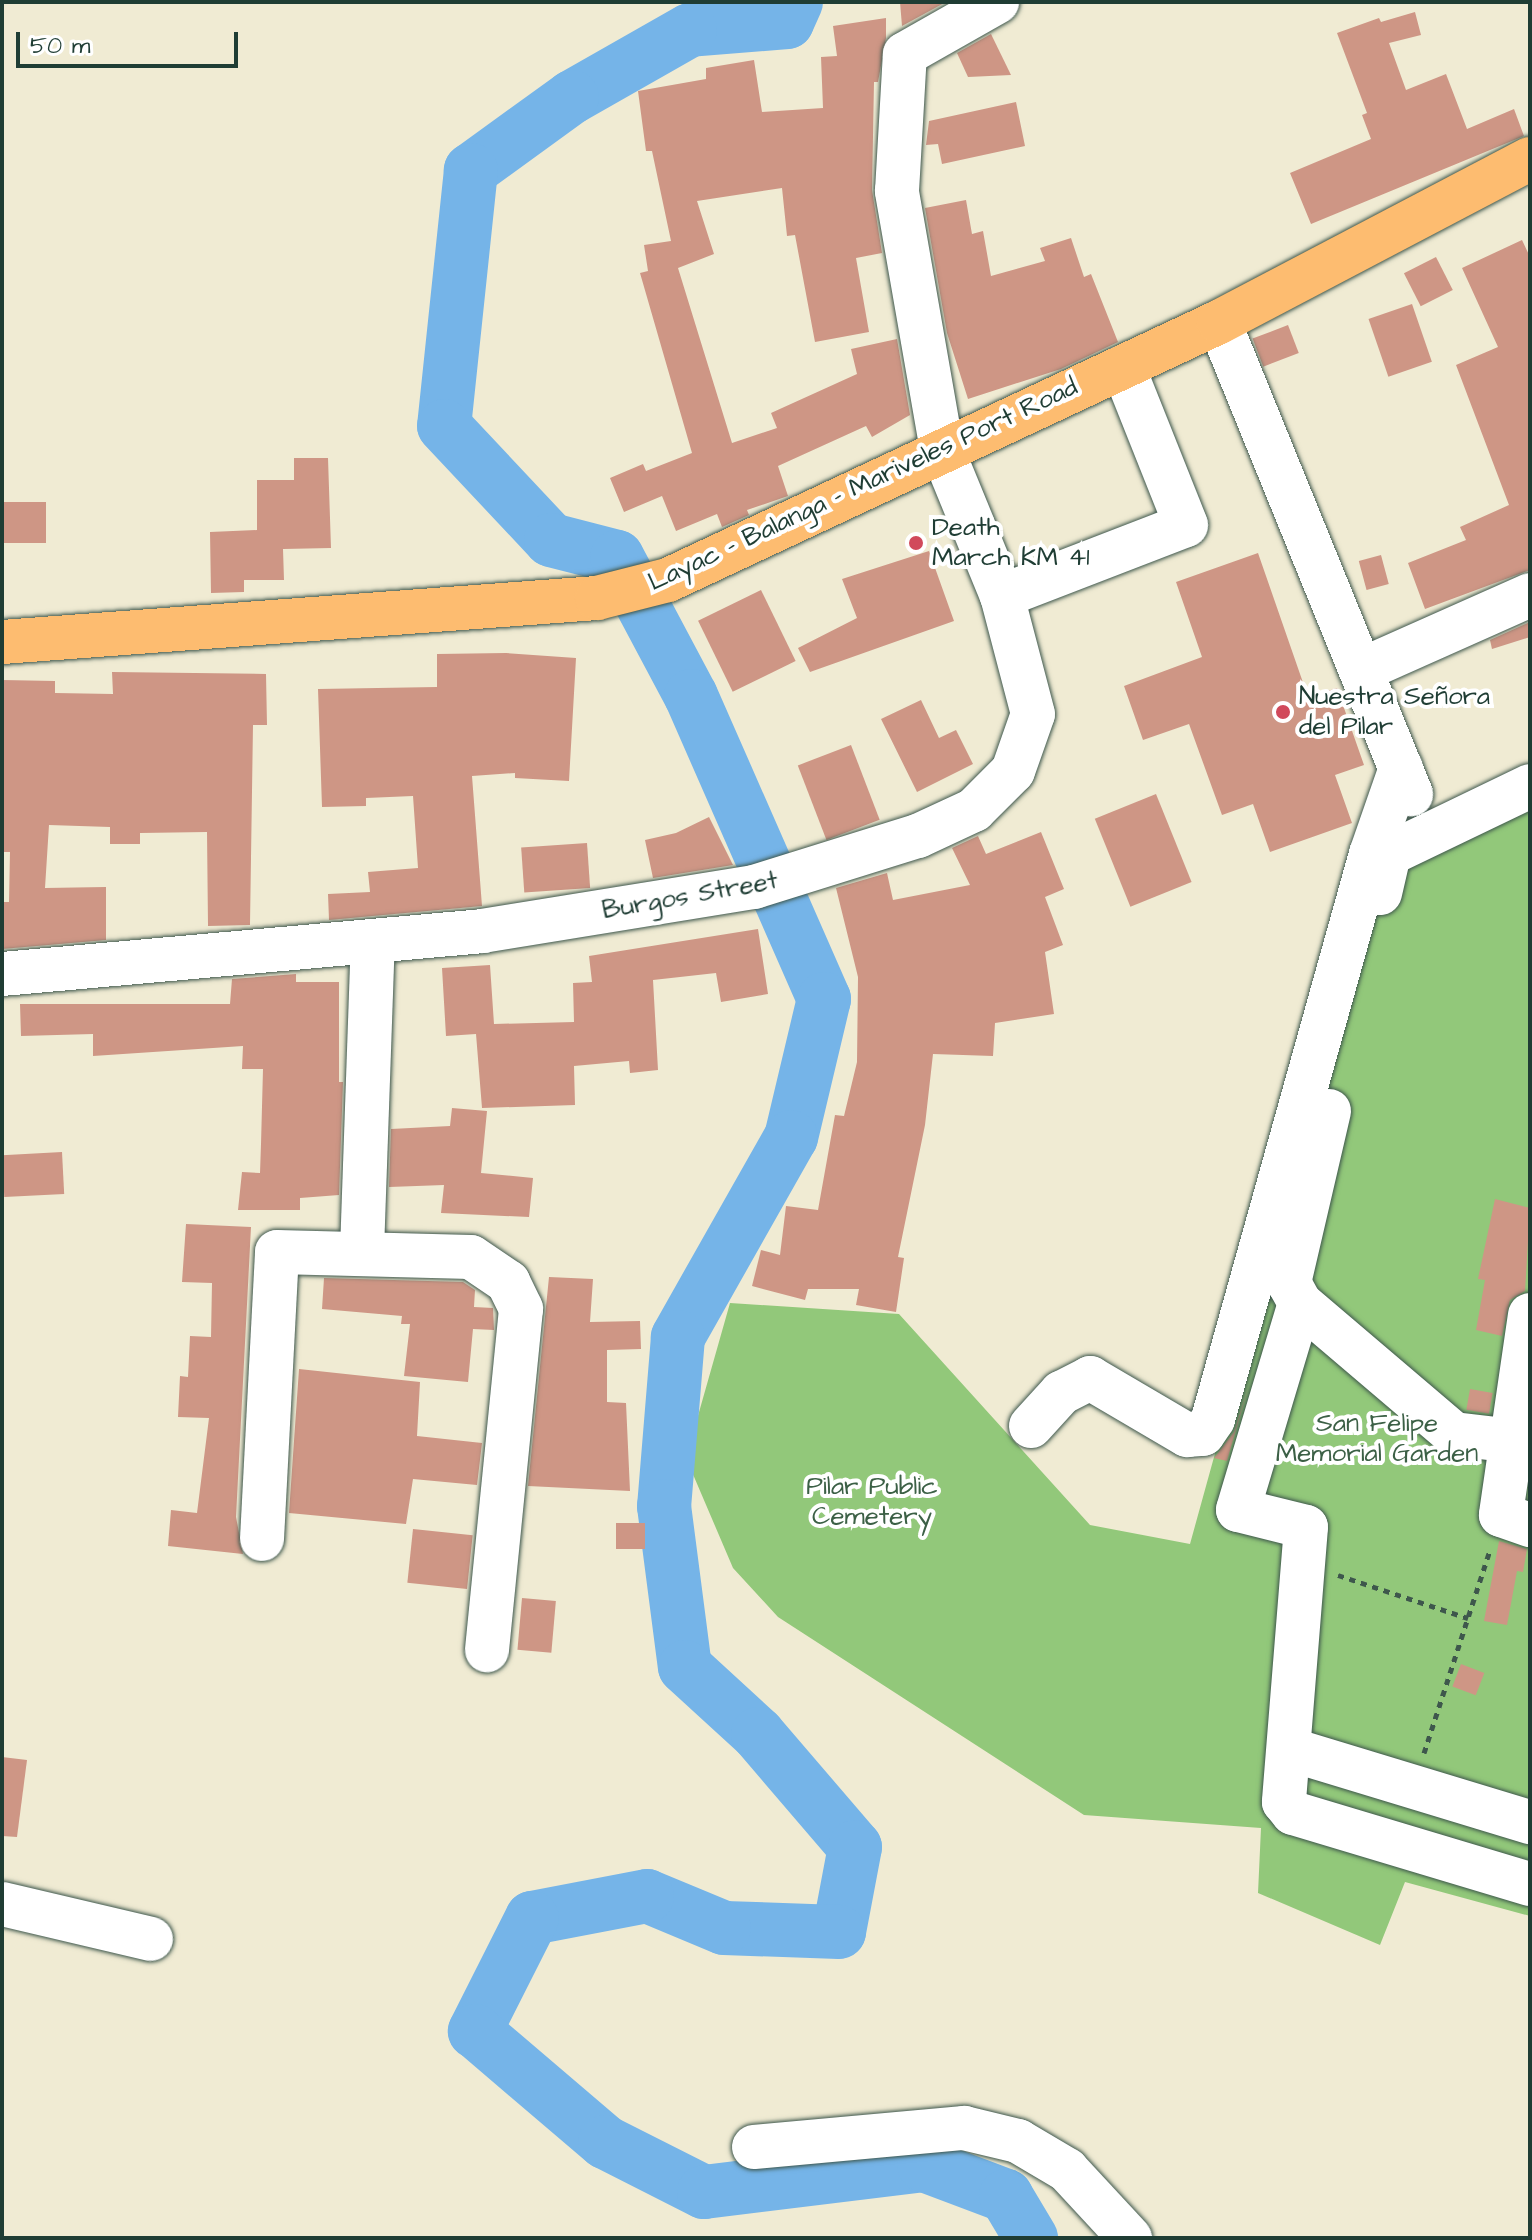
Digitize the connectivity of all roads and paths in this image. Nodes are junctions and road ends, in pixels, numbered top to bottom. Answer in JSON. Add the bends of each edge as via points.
{"nodes":[{"id":1,"x":997,"y":2,"type":"edge"},
{"id":2,"x":1530,"y":159,"type":"edge"},
{"id":3,"x":1219,"y":322,"type":"junction"},
{"id":4,"x":1123,"y":367,"type":"junction"},
{"id":5,"x":942,"y":450,"type":"junction"},
{"id":6,"x":1530,"y":595,"type":"edge"},
{"id":7,"x":1002,"y":596,"type":"junction"},
{"id":8,"x":2,"y":642,"type":"edge"},
{"id":9,"x":1364,"y":669,"type":"junction"},
{"id":10,"x":1401,"y":768,"type":"junction"},
{"id":11,"x":1530,"y":786,"type":"edge"},
{"id":12,"x":1427,"y":835,"type":"junction"},
{"id":13,"x":373,"y":941,"type":"junction"},
{"id":14,"x":2,"y":974,"type":"edge"},
{"id":15,"x":362,"y":1251,"type":"junction"},
{"id":16,"x":1281,"y":1289,"type":"junction"},
{"id":17,"x":1530,"y":1315,"type":"edge"},
{"id":18,"x":1031,"y":1426,"type":"dead end"},
{"id":19,"x":1514,"y":1441,"type":"junction"},
{"id":20,"x":1516,"y":1520,"type":"edge"},
{"id":21,"x":262,"y":1539,"type":"dead end"},
{"id":22,"x":1303,"y":1564,"type":"junction"},
{"id":23,"x":1468,"y":1618,"type":"junction"},
{"id":24,"x":487,"y":1650,"type":"dead end"},
{"id":25,"x":1289,"y":1749,"type":"junction"},
{"id":26,"x":1412,"y":1788,"type":"junction"},
{"id":27,"x":1530,"y":1822,"type":"edge"},
{"id":28,"x":1530,"y":1884,"type":"edge"},
{"id":29,"x":2,"y":1904,"type":"edge"},
{"id":30,"x":151,"y":1939,"type":"dead end"},
{"id":31,"x":754,"y":2147,"type":"dead end"},
{"id":32,"x":1130,"y":2238,"type":"edge"}],
"edges":[{"from":1,"to":5,"type":"street","name":"Burgos Street","via":[[905,54],[897,191]]},
{"from":2,"to":3,"type":"main road","name":"Layac – Balanga – Mariveles Port Road"},
{"from":3,"to":4,"type":"main road","name":"Layac – Balanga – Mariveles Port Road"},
{"from":3,"to":9,"type":"street"},
{"from":4,"to":5,"type":"main road","name":"Layac – Balanga – Mariveles Port Road"},
{"from":4,"to":7,"type":"street","via":[[1186,525]]},
{"from":5,"to":7,"type":"street","name":"Burgos Street"},
{"from":5,"to":8,"type":"main road","name":"Layac – Balanga – Mariveles Port Road","via":[[668,580],[597,598]]},
{"from":6,"to":9,"type":"street"},
{"from":7,"to":13,"type":"street","name":"Burgos Street","via":[[1033,714],[1013,771],[974,810],[918,836],[754,887],[482,931]]},
{"from":9,"to":10,"type":"street"},
{"from":10,"to":12,"type":"street"},
{"from":10,"to":16,"type":"street","via":[[1371,854]]},
{"from":11,"to":12,"type":"street"},
{"from":12,"to":16,"type":"street","via":[[1389,854]]},
{"from":13,"to":14,"type":"street","name":"Burgos Street"},
{"from":13,"to":15,"type":"street"},
{"from":15,"to":21,"type":"street","via":[[277,1252]]},
{"from":15,"to":24,"type":"street","via":[[471,1257],[508,1282],[521,1309]]},
{"from":16,"to":18,"type":"street","via":[[1203,1434],[1187,1435],[1090,1378],[1061,1393]]},
{"from":16,"to":19,"type":"street","via":[[1454,1434]]},
{"from":16,"to":22,"type":"street","via":[[1238,1510],[1306,1527]]},
{"from":17,"to":19,"type":"street"},
{"from":19,"to":20,"type":"street"},
{"from":20,"to":23,"type":"path"},
{"from":22,"to":23,"type":"path"},
{"from":22,"to":25,"type":"street"},
{"from":23,"to":26,"type":"path"},
{"from":25,"to":26,"type":"street"},
{"from":25,"to":28,"type":"street","via":[[1284,1802],[1293,1813]]},
{"from":26,"to":27,"type":"street"},
{"from":29,"to":30,"type":"street"},
{"from":31,"to":32,"type":"street","via":[[964,2128],[1018,2141],[1067,2170]]}]}
